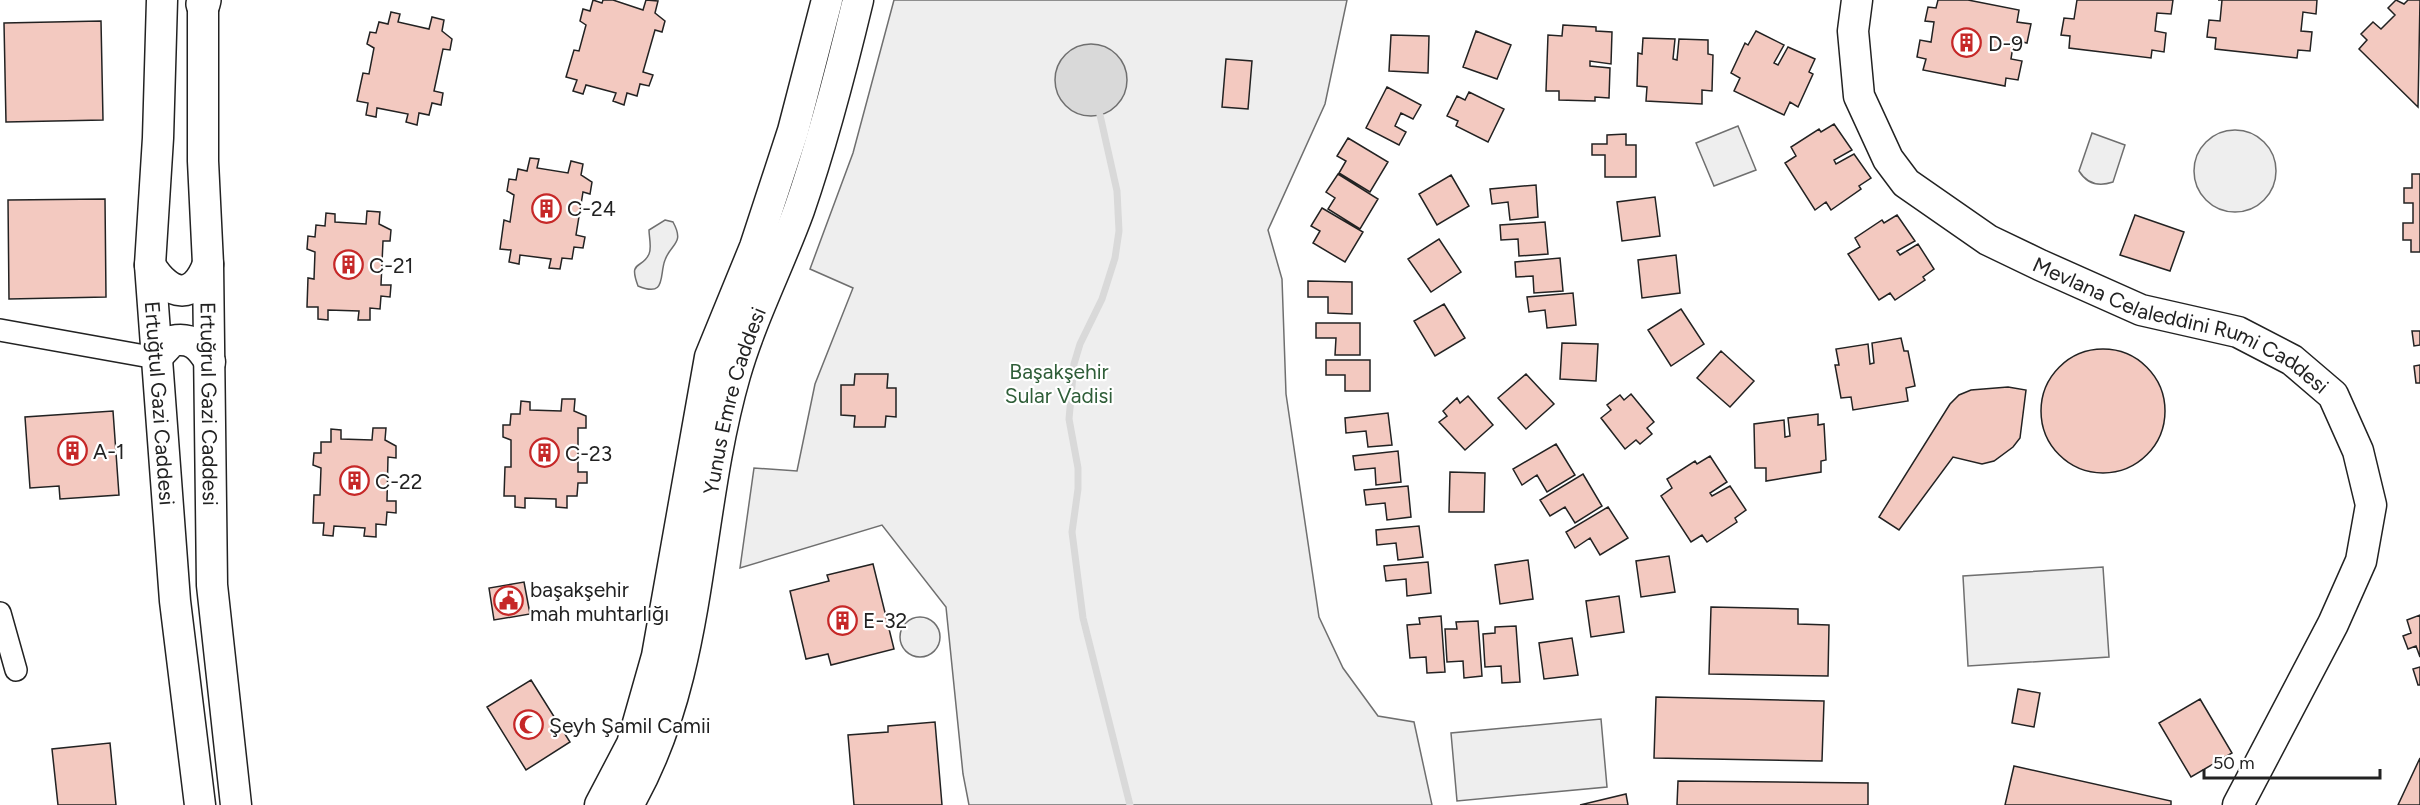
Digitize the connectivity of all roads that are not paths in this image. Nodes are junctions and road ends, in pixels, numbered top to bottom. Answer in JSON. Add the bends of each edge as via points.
{"nodes":[{"id":1,"x":162,"y":0,"type":"edge"},
{"id":2,"x":827,"y":0,"type":"edge"},
{"id":3,"x":858,"y":0,"type":"edge"},
{"id":4,"x":1857,"y":0,"type":"edge"},
{"id":5,"x":204,"y":1,"type":"edge"},
{"id":6,"x":208,"y":264,"type":"junction"},
{"id":7,"x":150,"y":266,"type":"junction"},
{"id":8,"x":0,"y":330,"type":"edge"},
{"id":9,"x":156,"y":358,"type":"junction"},
{"id":10,"x":210,"y":362,"type":"junction"},
{"id":11,"x":0,"y":614,"type":"edge"},
{"id":12,"x":16,"y":670,"type":"dead end"},
{"id":13,"x":200,"y":805,"type":"edge"},
{"id":14,"x":236,"y":805,"type":"edge"},
{"id":15,"x":600,"y":805,"type":"edge"},
{"id":16,"x":628,"y":805,"type":"edge"},
{"id":17,"x":2238,"y":805,"type":"edge"}],
"edges":[{"from":1,"to":7,"type":"street","name":"Ertuğtul Gazi Caddesi"},
{"from":2,"to":15,"type":"street","name":"Yunus Emre Caddesi","via":[[793,131],[758,237],[710,357],[657,656],[632,744]]},
{"from":3,"to":16,"type":"street","name":"Yunus Emre Caddesi","via":[[809,179],[735,374],[679,673],[665,725],[643,780]]},
{"from":4,"to":17,"type":"street","name":"Mevlana Celaleddini Rumi Caddesi","via":[[1853,31],[1859,96],[1888,159],[1906,183],[1988,240],[2140,310],[2238,332],[2292,360],[2333,395],[2358,451],[2371,505],[2361,561],[2329,632]]},
{"from":5,"to":6,"type":"street","name":"Ertuğrul Gazi Caddesi","via":[[203,161]]},
{"from":6,"to":7,"type":"street","via":[[195,287],[178,290],[159,279]]},
{"from":6,"to":10,"type":"street","name":"Ertuğrul Gazi Caddesi"},
{"from":7,"to":9,"type":"street","name":"Ertuğtul Gazi Caddesi"},
{"from":8,"to":9,"type":"street"},
{"from":9,"to":10,"type":"street","via":[[172,341],[189,340],[203,350]]},
{"from":9,"to":13,"type":"street","name":"Ertuğtul Gazi Caddesi","via":[[175,601]]},
{"from":10,"to":14,"type":"street","name":"Ertuğrul Gazi Caddesi","via":[[212,585]]},
{"from":11,"to":12,"type":"street"}]}
